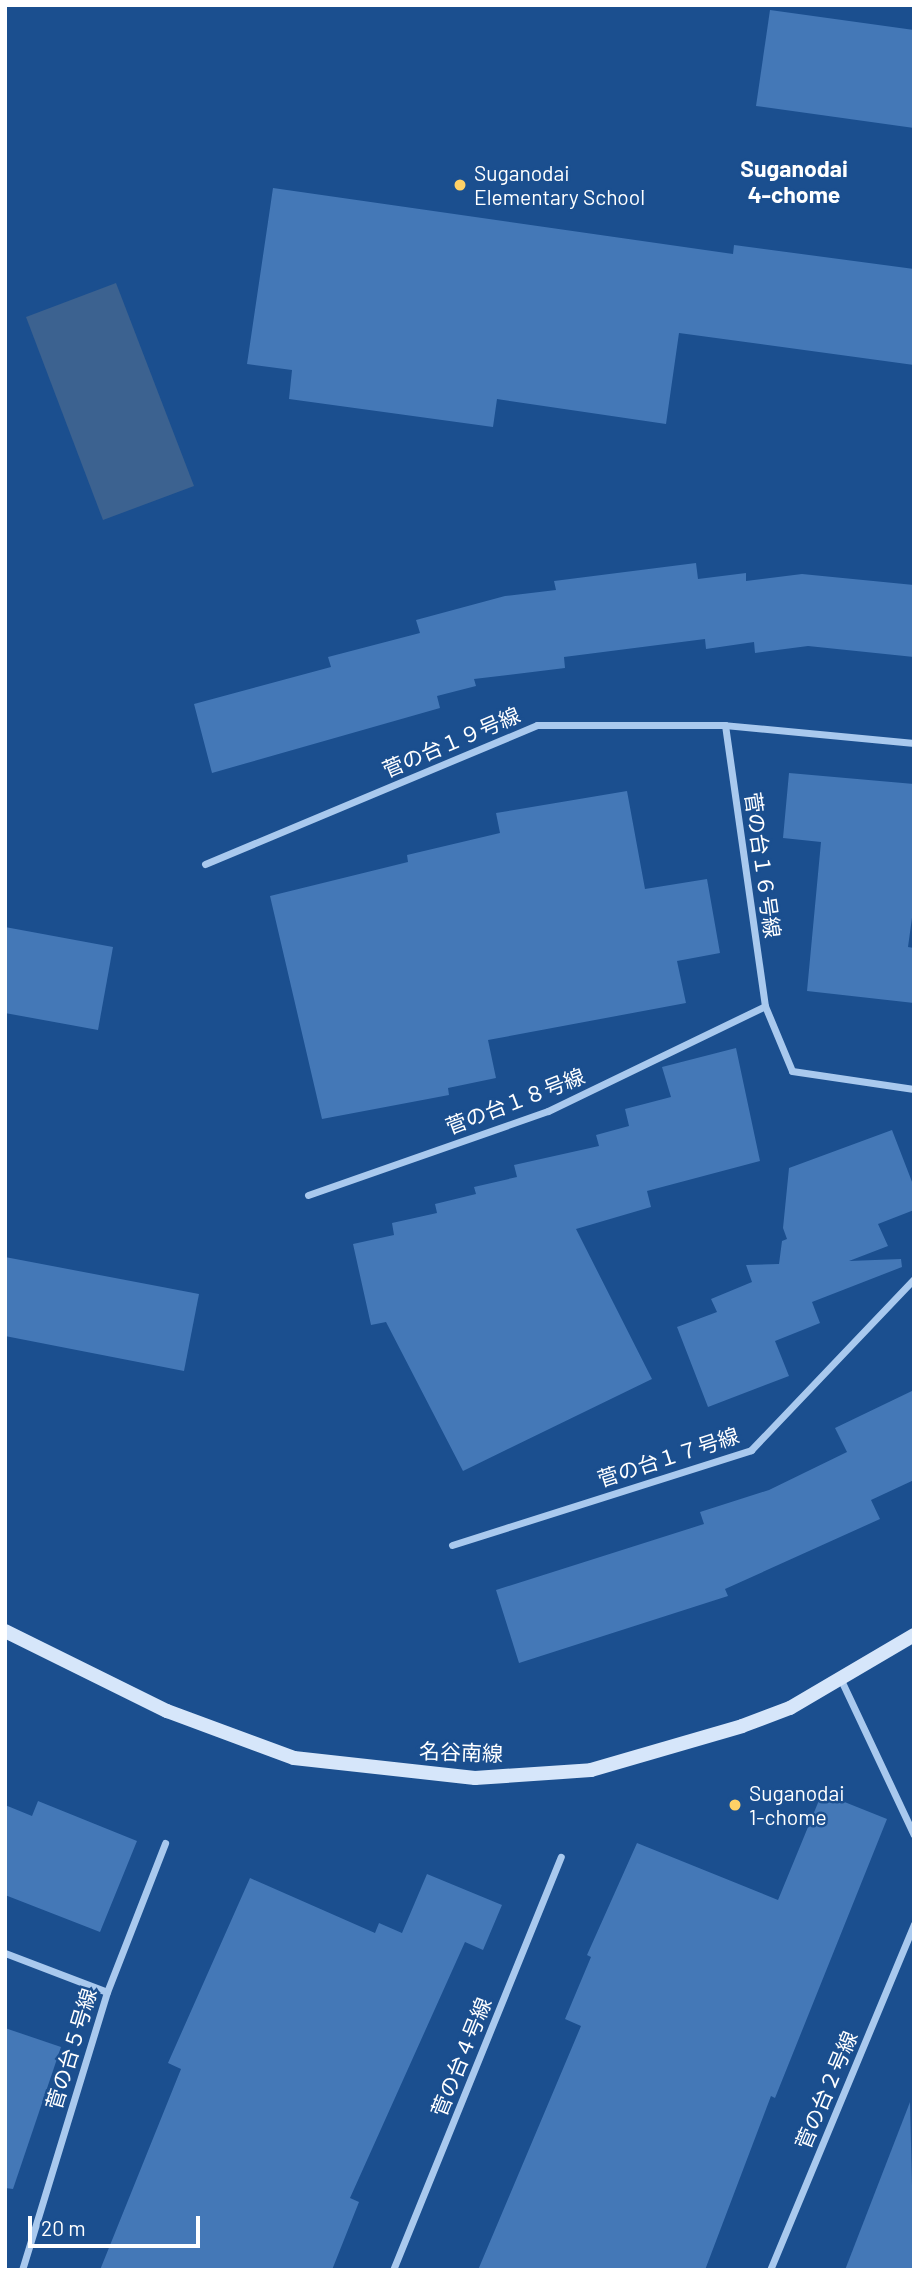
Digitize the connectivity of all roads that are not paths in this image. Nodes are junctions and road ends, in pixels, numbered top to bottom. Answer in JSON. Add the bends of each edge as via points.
{"nodes":[{"id":1,"x":726,"y":725,"type":"junction"},
{"id":2,"x":914,"y":743,"type":"edge"},
{"id":3,"x":205,"y":864,"type":"dead end"},
{"id":4,"x":765,"y":1006,"type":"junction"},
{"id":5,"x":914,"y":1089,"type":"edge"},
{"id":6,"x":308,"y":1195,"type":"dead end"},
{"id":7,"x":914,"y":1279,"type":"edge"},
{"id":8,"x":452,"y":1545,"type":"dead end"},
{"id":9,"x":5,"y":1632,"type":"edge"},
{"id":10,"x":914,"y":1635,"type":"edge"},
{"id":11,"x":841,"y":1680,"type":"junction"},
{"id":12,"x":914,"y":1835,"type":"edge"},
{"id":13,"x":165,"y":1843,"type":"dead end"},
{"id":14,"x":561,"y":1857,"type":"dead end"},
{"id":15,"x":914,"y":1924,"type":"edge"},
{"id":16,"x":5,"y":1953,"type":"edge"},
{"id":17,"x":107,"y":1992,"type":"junction"},
{"id":18,"x":22,"y":2270,"type":"edge"},
{"id":19,"x":393,"y":2270,"type":"edge"},
{"id":20,"x":770,"y":2270,"type":"edge"}],
"edges":[{"from":1,"to":2,"type":"street"},
{"from":1,"to":3,"type":"street","name":"菅の台１９号線","via":[[537,726]]},
{"from":1,"to":4,"type":"street","name":"菅の台１６号線"},
{"from":4,"to":5,"type":"street","name":"菅の台１６号線","via":[[792,1071]]},
{"from":4,"to":6,"type":"street","name":"菅の台１８号線","via":[[548,1111]]},
{"from":7,"to":8,"type":"street","name":"菅の台１７号線","via":[[751,1450]]},
{"from":9,"to":11,"type":"street","name":"名谷南線","via":[[167,1711],[293,1758],[474,1778],[591,1770],[645,1758],[790,1708]]},
{"from":10,"to":11,"type":"street","name":"名谷南線"},
{"from":11,"to":12,"type":"street"},
{"from":13,"to":17,"type":"street","name":"菅の台５号線"},
{"from":14,"to":19,"type":"street","name":"菅の台４号線"},
{"from":15,"to":20,"type":"street","name":"菅の台２号線"},
{"from":16,"to":17,"type":"street"},
{"from":17,"to":18,"type":"street","name":"菅の台５号線"}]}
